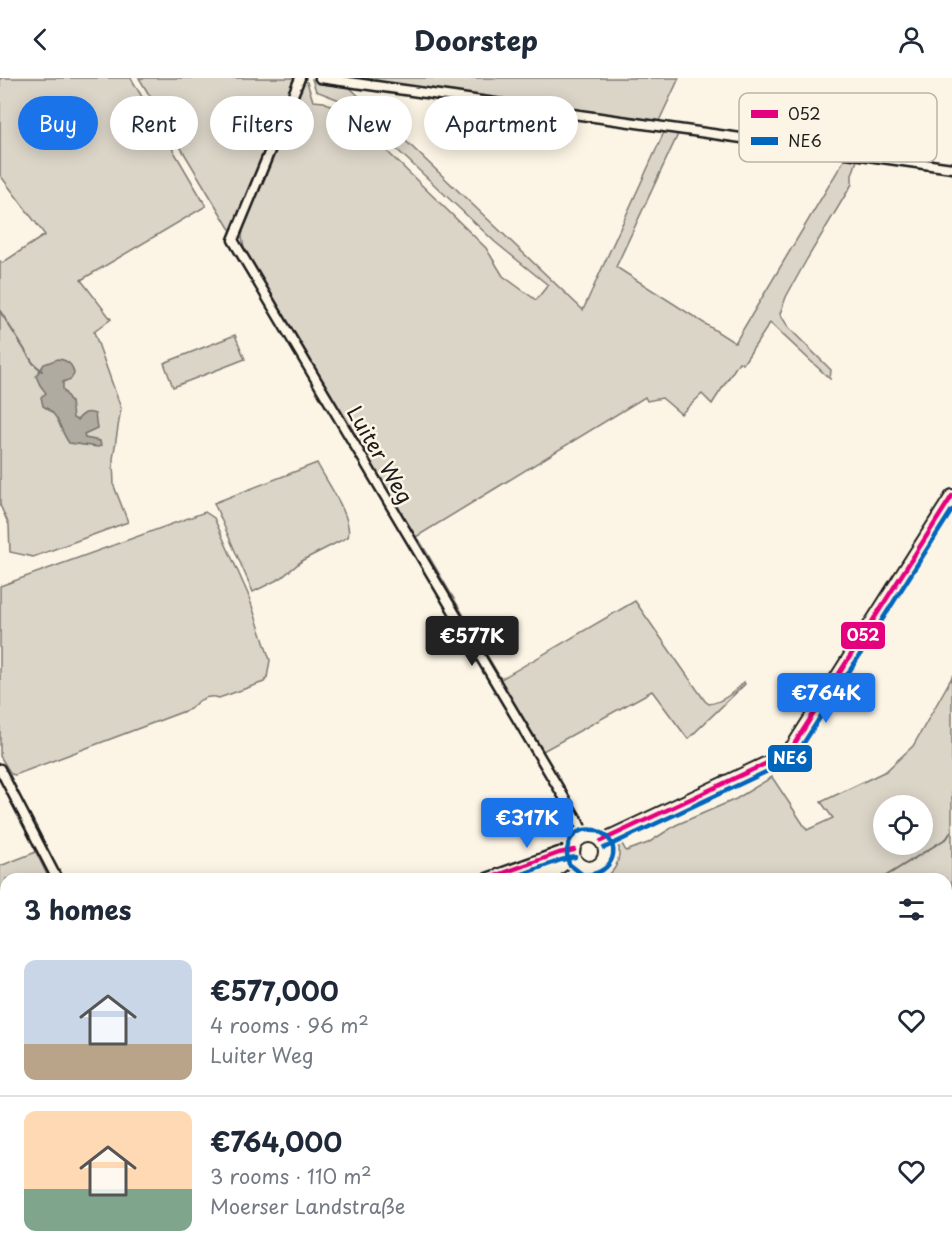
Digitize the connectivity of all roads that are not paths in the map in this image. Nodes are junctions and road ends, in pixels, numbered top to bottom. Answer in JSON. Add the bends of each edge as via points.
{"nodes":[{"id":1,"x":300,"y":78,"type":"edge"},
{"id":2,"x":320,"y":78,"type":"edge"},
{"id":3,"x":739,"y":138,"type":"edge"},
{"id":4,"x":910,"y":162,"type":"edge"},
{"id":5,"x":952,"y":168,"type":"edge"},
{"id":6,"x":952,"y":496,"type":"edge"},
{"id":7,"x":0,"y":769,"type":"edge"},
{"id":8,"x":585,"y":837,"type":"junction"},
{"id":9,"x":601,"y":841,"type":"junction"},
{"id":10,"x":574,"y":850,"type":"junction"},
{"id":11,"x":583,"y":867,"type":"junction"},
{"id":12,"x":54,"y":873,"type":"edge"},
{"id":13,"x":503,"y":873,"type":"edge"},
{"id":14,"x":576,"y":873,"type":"edge"}],
"edges":[{"from":1,"to":8,"type":"street","name":"Luiter Weg","via":[[233,240]]},
{"from":2,"to":3,"type":"street"},
{"from":4,"to":5,"type":"street"},
{"from":6,"to":9,"type":"main road","via":[[793,746],[777,758]]},
{"from":7,"to":12,"type":"street"},
{"from":8,"to":9,"type":"main road"},
{"from":8,"to":10,"type":"main road"},
{"from":9,"to":11,"type":"main road","via":[[605,849],[602,862],[595,867]]},
{"from":10,"to":11,"type":"main road","via":[[575,860]]},
{"from":10,"to":13,"type":"street"},
{"from":11,"to":14,"type":"main road"}]}
